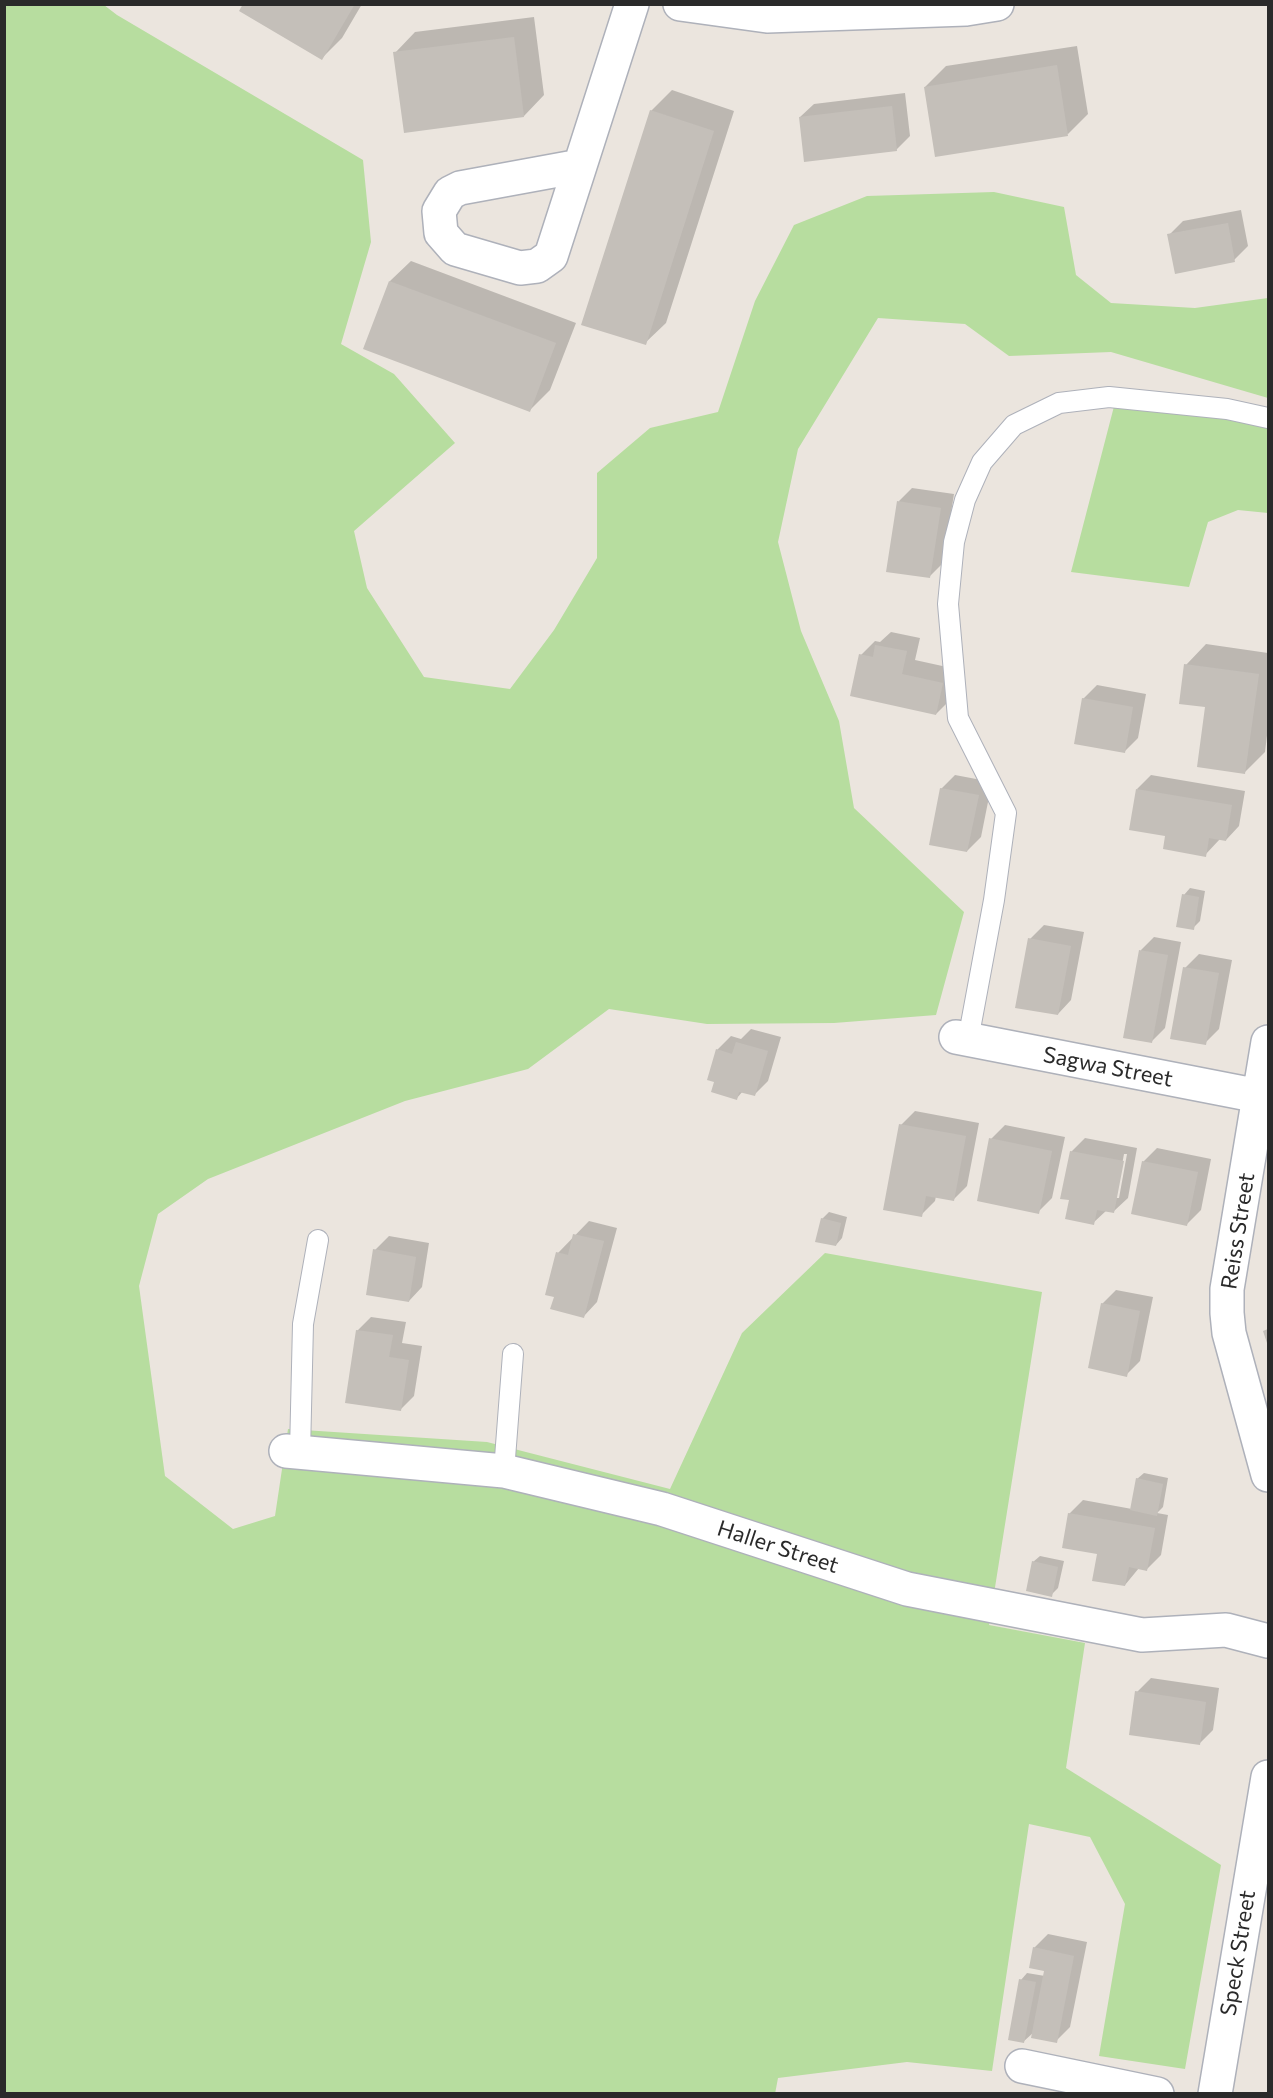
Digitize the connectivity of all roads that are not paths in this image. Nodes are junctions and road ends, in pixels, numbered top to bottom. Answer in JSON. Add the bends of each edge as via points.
{"nodes":[{"id":1,"x":632,"y":4,"type":"edge"},
{"id":2,"x":997,"y":4,"type":"edge"},
{"id":3,"x":698,"y":6,"type":"edge"},
{"id":4,"x":580,"y":166,"type":"dead end"},
{"id":5,"x":1269,"y":418,"type":"edge"},
{"id":6,"x":962,"y":1038,"type":"joint"},
{"id":7,"x":1269,"y":1042,"type":"edge"},
{"id":8,"x":1259,"y":1096,"type":"junction"},
{"id":9,"x":318,"y":1240,"type":"dead end"},
{"id":10,"x":513,"y":1354,"type":"dead end"},
{"id":11,"x":293,"y":1452,"type":"joint"},
{"id":12,"x":504,"y":1471,"type":"junction"},
{"id":13,"x":1269,"y":1475,"type":"edge"},
{"id":14,"x":1269,"y":1641,"type":"edge"},
{"id":15,"x":1269,"y":1777,"type":"edge"},
{"id":16,"x":1022,"y":2067,"type":"dead end"},
{"id":17,"x":1157,"y":2094,"type":"edge"},
{"id":18,"x":1215,"y":2094,"type":"edge"}],
"edges":[{"from":1,"to":4,"type":"street"},
{"from":2,"to":3,"type":"street","via":[[966,9],[767,16]]},
{"from":5,"to":6,"type":"lane","via":[[1227,409],[1109,397],[1059,403],[1014,424],[982,462],[965,500],[954,543],[948,604],[958,718],[1006,813],[994,900]]},
{"from":6,"to":8,"type":"street","name":"Sagwa Street"},
{"from":7,"to":8,"type":"street","name":"Reiss Street"},
{"from":8,"to":13,"type":"street","name":"Reiss Street","via":[[1227,1288],[1227,1313],[1229,1333]]},
{"from":9,"to":11,"type":"lane","via":[[303,1324]]},
{"from":10,"to":12,"type":"lane"},
{"from":11,"to":12,"type":"street","name":"Haller Street"},
{"from":12,"to":14,"type":"street","name":"Haller Street","via":[[662,1509],[907,1589],[1142,1635],[1226,1630]]},
{"from":15,"to":18,"type":"street","name":"Speck Street"},
{"from":16,"to":17,"type":"street"}]}
